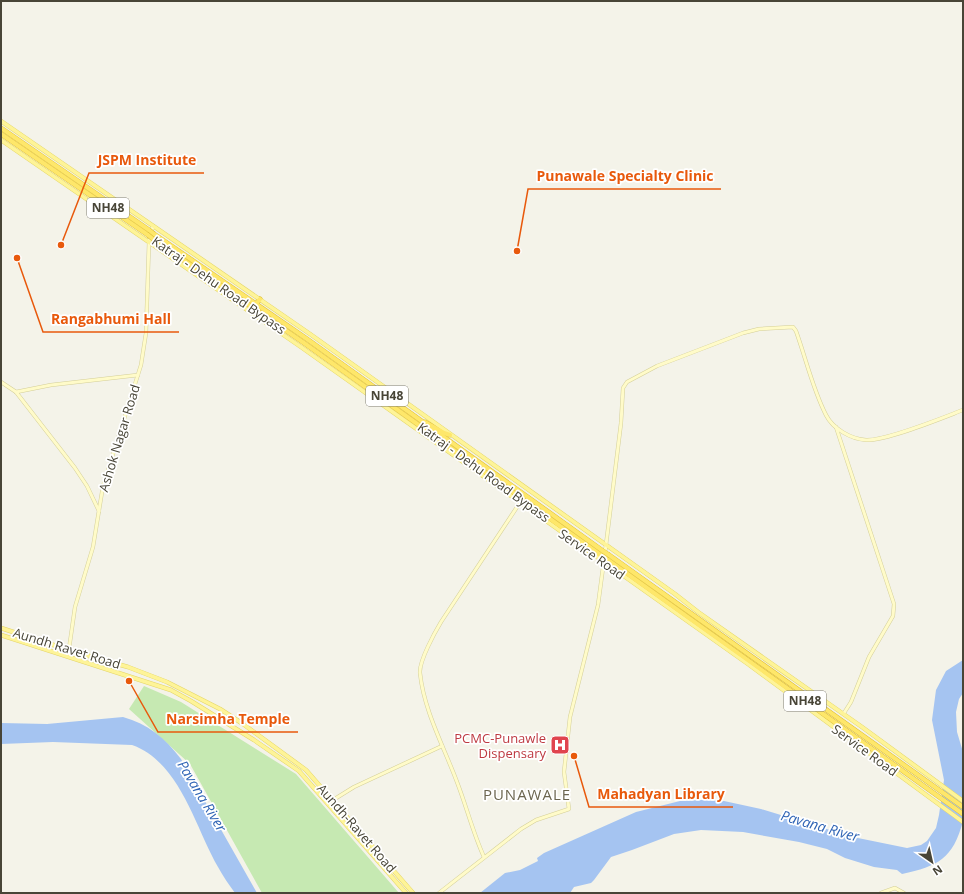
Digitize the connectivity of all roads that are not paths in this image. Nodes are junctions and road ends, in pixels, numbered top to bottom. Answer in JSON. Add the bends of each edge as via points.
{"nodes":[{"id":1,"x":1,"y":121,"type":"edge"},
{"id":2,"x":1,"y":128,"type":"edge"},
{"id":3,"x":1,"y":134,"type":"edge"},
{"id":4,"x":1,"y":140,"type":"edge"},
{"id":5,"x":154,"y":226,"type":"junction"},
{"id":6,"x":149,"y":242,"type":"junction"},
{"id":7,"x":260,"y":299,"type":"junction"},
{"id":8,"x":256,"y":304,"type":"junction"},
{"id":9,"x":335,"y":365,"type":"junction"},
{"id":10,"x":329,"y":367,"type":"junction"},
{"id":11,"x":138,"y":375,"type":"junction"},
{"id":12,"x":1,"y":382,"type":"edge"},
{"id":13,"x":16,"y":392,"type":"junction"},
{"id":14,"x":397,"y":397,"type":"junction"},
{"id":15,"x":389,"y":398,"type":"junction"},
{"id":16,"x":412,"y":407,"type":"junction"},
{"id":17,"x":963,"y":410,"type":"edge"},
{"id":18,"x":409,"y":412,"type":"junction"},
{"id":19,"x":422,"y":422,"type":"junction"},
{"id":20,"x":836,"y":427,"type":"junction"},
{"id":21,"x":450,"y":435,"type":"junction"},
{"id":22,"x":520,"y":501,"type":"junction"},
{"id":23,"x":99,"y":512,"type":"junction"},
{"id":24,"x":606,"y":545,"type":"junction"},
{"id":25,"x":606,"y":562,"type":"junction"},
{"id":26,"x":1,"y":628,"type":"edge"},
{"id":27,"x":1,"y":634,"type":"edge"},
{"id":28,"x":68,"y":650,"type":"junction"},
{"id":29,"x":759,"y":655,"type":"junction"},
{"id":30,"x":68,"y":656,"type":"junction"},
{"id":31,"x":756,"y":660,"type":"junction"},
{"id":32,"x":844,"y":714,"type":"junction"},
{"id":33,"x":442,"y":746,"type":"junction"},
{"id":34,"x":298,"y":764,"type":"joint"},
{"id":35,"x":295,"y":768,"type":"joint"},
{"id":36,"x":333,"y":800,"type":"junction"},
{"id":37,"x":963,"y":801,"type":"edge"},
{"id":38,"x":963,"y":808,"type":"edge"},
{"id":39,"x":963,"y":814,"type":"edge"},
{"id":40,"x":963,"y":822,"type":"edge"},
{"id":41,"x":484,"y":857,"type":"junction"},
{"id":42,"x":406,"y":893,"type":"edge"},
{"id":43,"x":413,"y":893,"type":"edge"},
{"id":44,"x":439,"y":893,"type":"edge"},
{"id":45,"x":881,"y":893,"type":"edge"},
{"id":46,"x":904,"y":893,"type":"edge"}],
"edges":[{"from":1,"to":5,"type":"main road","name":"Service Road"},
{"from":2,"to":8,"type":"highway","name":"Katraj - Dehu Road Bypass","number":"NH48","bridge":true},
{"from":3,"to":9,"type":"highway","name":"Katraj - Dehu Road Bypass","number":"NH48","bridge":true},
{"from":4,"to":6,"type":"main road","name":"Service Road"},
{"from":5,"to":6,"type":"street","name":"Ashok Nagar Road"},
{"from":5,"to":7,"type":"main road","name":"Service Road"},
{"from":6,"to":10,"type":"main road","name":"Service Road"},
{"from":6,"to":11,"type":"street","name":"Ashok Nagar Road","via":[[146,333]]},
{"from":7,"to":8,"type":"highway"},
{"from":7,"to":14,"type":"main road","name":"Service Road"},
{"from":8,"to":15,"type":"highway","name":"Katraj - Dehu Road Bypass","number":"NH48"},
{"from":9,"to":10,"type":"highway"},
{"from":9,"to":22,"type":"highway","name":"Katraj - Dehu Road Bypass","number":"NH48"},
{"from":10,"to":22,"type":"main road","name":"Service Road"},
{"from":11,"to":13,"type":"street","via":[[80,381]]},
{"from":11,"to":23,"type":"street","name":"Ashok Nagar Road","via":[[103,486]]},
{"from":12,"to":13,"type":"street"},
{"from":13,"to":23,"type":"street","via":[[75,468]]},
{"from":14,"to":15,"type":"highway"},
{"from":14,"to":16,"type":"main road","name":"Service Road"},
{"from":15,"to":18,"type":"highway","name":"Katraj - Dehu Road Bypass","number":"NH48"},
{"from":16,"to":18,"type":"highway"},
{"from":16,"to":21,"type":"main road","name":"Service Road"},
{"from":17,"to":20,"type":"street","via":[[871,439],[857,438]]},
{"from":18,"to":19,"type":"highway","name":"Katraj - Dehu Road Bypass","number":"NH48"},
{"from":19,"to":21,"type":"highway"},
{"from":19,"to":31,"type":"highway","name":"Katraj - Dehu Road Bypass","number":"NH48","bridge":true},
{"from":20,"to":24,"type":"street","via":[[826,415],[796,331],[791,327],[743,333],[632,378],[623,388]]},
{"from":20,"to":32,"type":"street","via":[[894,604],[893,616],[868,657]]},
{"from":21,"to":24,"type":"main road","name":"Service Road"},
{"from":22,"to":25,"type":"main road","name":"Service Road"},
{"from":22,"to":25,"type":"highway","name":"Katraj - Dehu Road Bypass","number":"NH48","bridge":true,"via":[[602,556]]},
{"from":22,"to":33,"type":"street","via":[[441,622],[420,671],[427,704]]},
{"from":23,"to":28,"type":"street","name":"Ashok Nagar Road","via":[[93,547],[71,626]]},
{"from":24,"to":25,"type":"street"},
{"from":24,"to":29,"type":"main road","name":"Service Road"},
{"from":25,"to":39,"type":"highway","name":"Katraj - Dehu Road Bypass","number":"NH48"},
{"from":25,"to":40,"type":"main road","name":"Service Road"},
{"from":25,"to":41,"type":"street","via":[[570,717],[564,772],[569,808],[532,823]]},
{"from":26,"to":28,"type":"main road","name":"Aundh Ravet Road"},
{"from":27,"to":30,"type":"main road","name":"Aundh Ravet Road"},
{"from":28,"to":30,"type":"street","name":"Ashok Nagar Road"},
{"from":28,"to":34,"type":"main road","name":"Aundh Ravet Road","via":[[128,667],[179,687],[243,724]]},
{"from":29,"to":31,"type":"highway"},
{"from":29,"to":32,"type":"main road","name":"Service Road"},
{"from":30,"to":35,"type":"main road","name":"Aundh Ravet Road","via":[[176,693]]},
{"from":31,"to":38,"type":"highway","name":"Katraj - Dehu Road Bypass","number":"NH48"},
{"from":32,"to":37,"type":"main road","name":"Service Road"},
{"from":33,"to":36,"type":"street","via":[[354,787]]},
{"from":33,"to":41,"type":"street"},
{"from":34,"to":36,"type":"main road","name":"Aundh-Ravet Road"},
{"from":35,"to":42,"type":"main road","name":"Aundh-Ravet Road","via":[[307,778]]},
{"from":36,"to":43,"type":"main road","name":"Aundh-Ravet Road"},
{"from":41,"to":44,"type":"street"},
{"from":45,"to":46,"type":"street","via":[[895,888]]}]}
